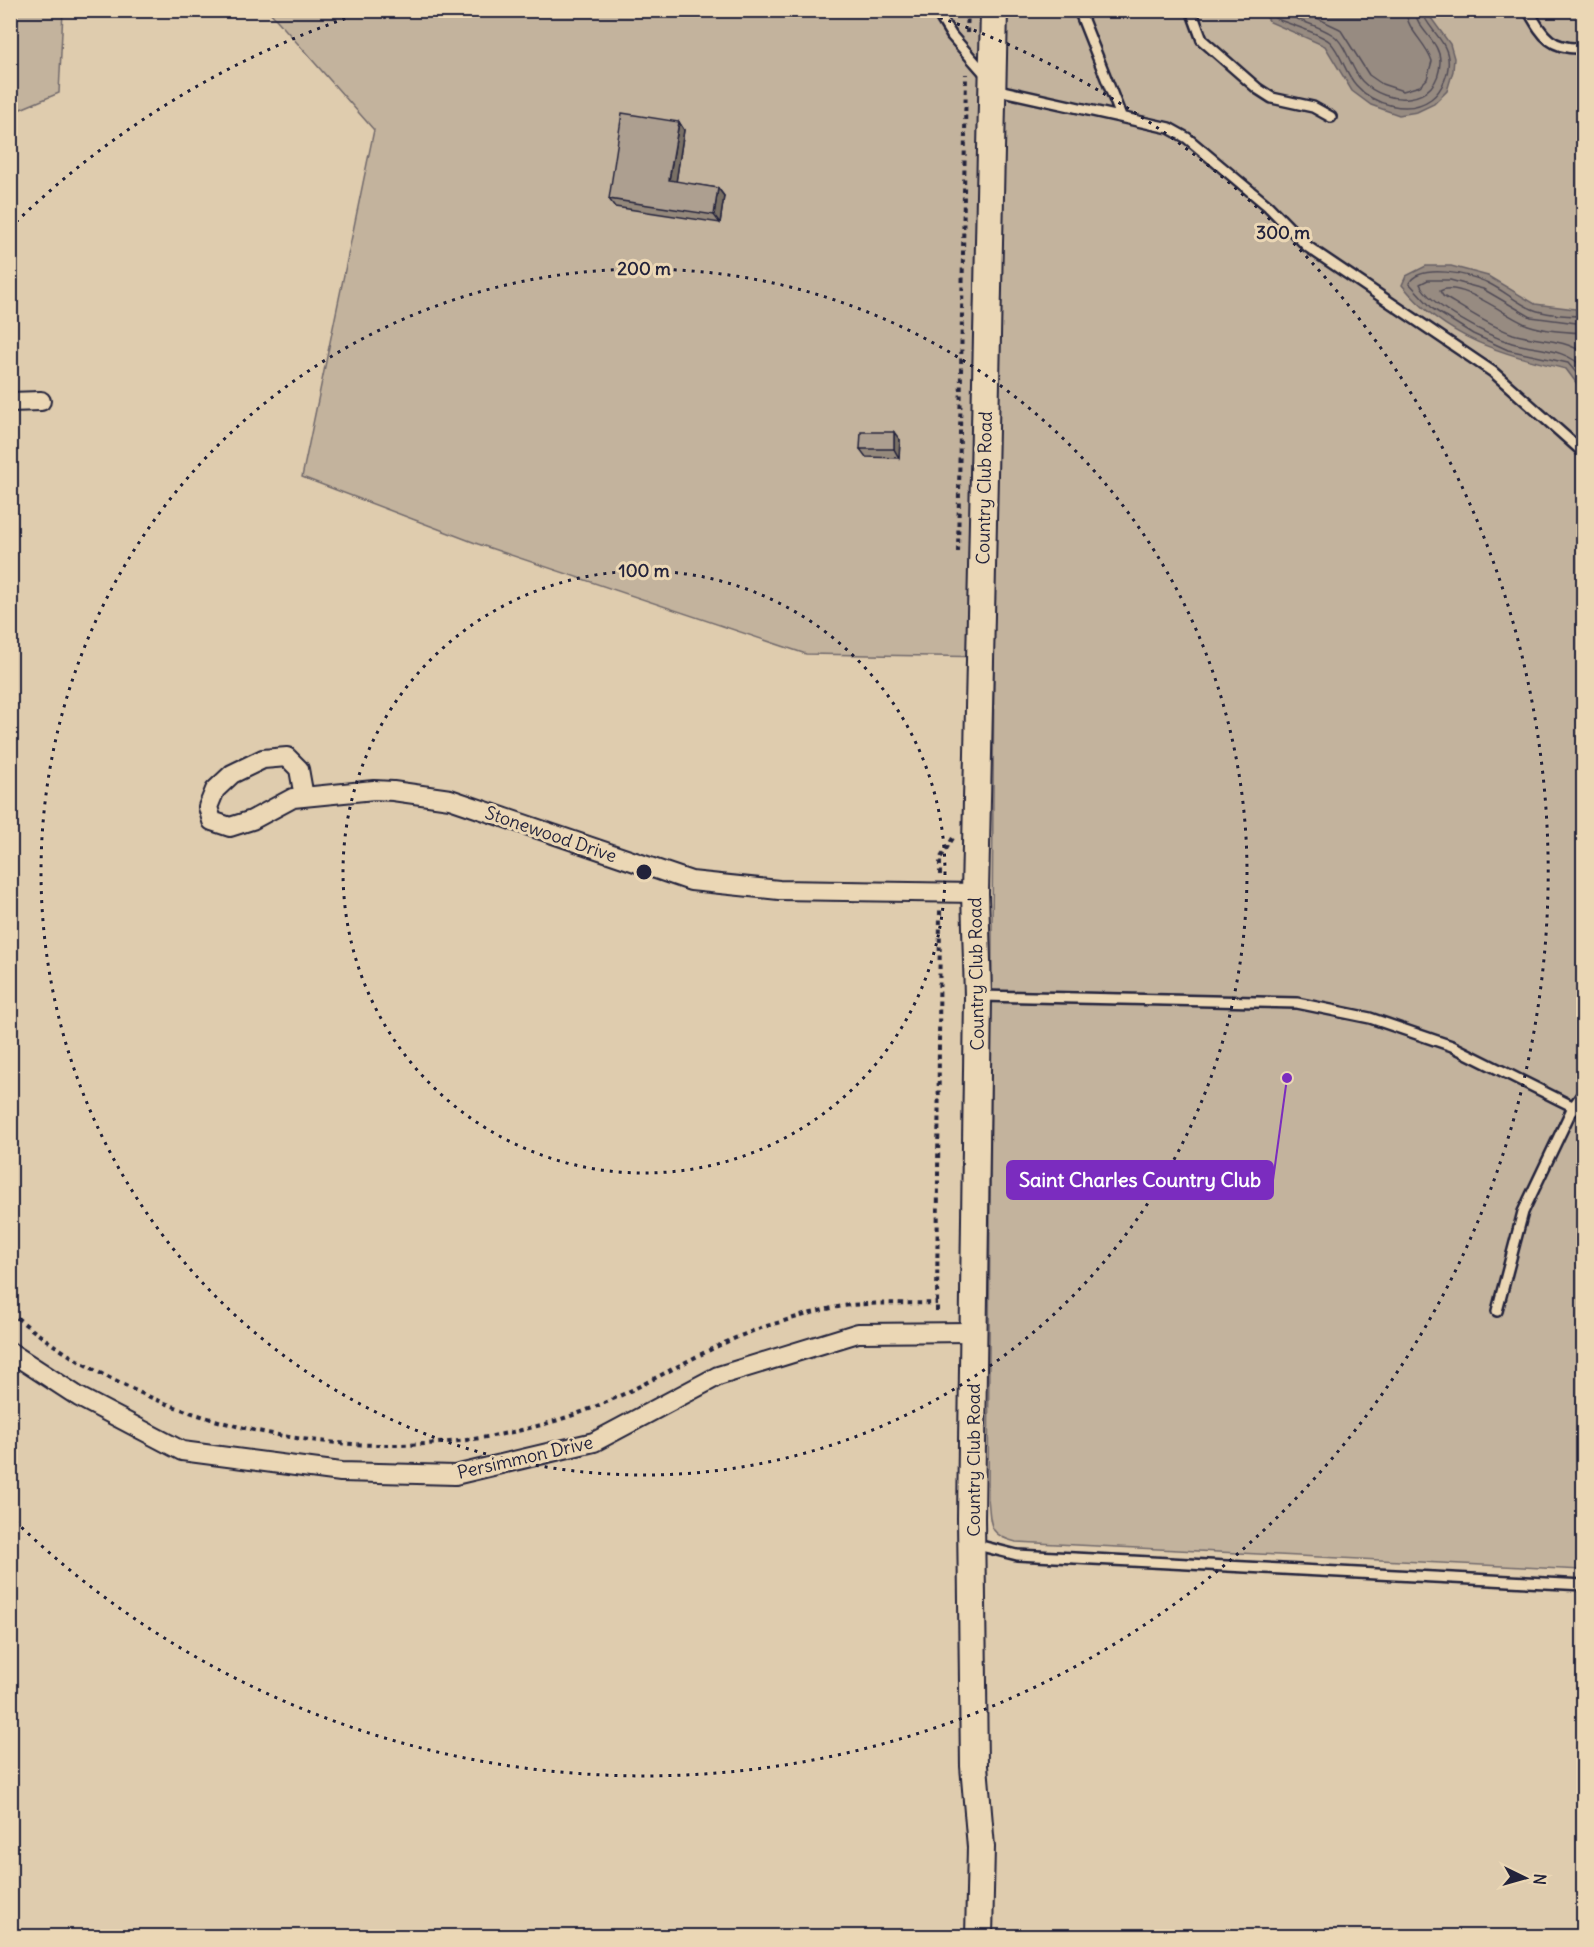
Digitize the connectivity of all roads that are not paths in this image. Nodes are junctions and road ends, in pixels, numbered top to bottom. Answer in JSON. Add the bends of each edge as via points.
{"nodes":[{"id":1,"x":936,"y":10,"type":"edge"},
{"id":2,"x":994,"y":10,"type":"edge"},
{"id":3,"x":1079,"y":10,"type":"edge"},
{"id":4,"x":1191,"y":10,"type":"edge"},
{"id":5,"x":1528,"y":10,"type":"edge"},
{"id":6,"x":1584,"y":48,"type":"edge"},
{"id":7,"x":993,"y":84,"type":"junction"},
{"id":8,"x":1121,"y":117,"type":"junction"},
{"id":9,"x":1331,"y":117,"type":"dead end"},
{"id":10,"x":41,"y":401,"type":"dead end"},
{"id":11,"x":10,"y":402,"type":"edge"},
{"id":12,"x":1584,"y":453,"type":"edge"},
{"id":13,"x":304,"y":797,"type":"junction"},
{"id":14,"x":975,"y":893,"type":"junction"},
{"id":15,"x":978,"y":996,"type":"junction"},
{"id":16,"x":1584,"y":1092,"type":"edge"},
{"id":17,"x":1573,"y":1107,"type":"junction"},
{"id":18,"x":1584,"y":1112,"type":"edge"},
{"id":19,"x":1497,"y":1311,"type":"dead end"},
{"id":20,"x":973,"y":1332,"type":"junction"},
{"id":21,"x":10,"y":1352,"type":"edge"},
{"id":22,"x":973,"y":1544,"type":"junction"},
{"id":23,"x":1584,"y":1586,"type":"edge"},
{"id":24,"x":979,"y":1936,"type":"edge"}],
"edges":[{"from":1,"to":7,"type":"lane","via":[[952,36]]},
{"from":2,"to":7,"type":"street","name":"Country Club Road"},
{"from":3,"to":8,"type":"lane"},
{"from":4,"to":9,"type":"lane","via":[[1202,40],[1258,89],[1272,98],[1313,107]]},
{"from":5,"to":6,"type":"lane","via":[[1553,45]]},
{"from":7,"to":8,"type":"lane","via":[[998,90]]},
{"from":7,"to":14,"type":"street","name":"Country Club Road"},
{"from":8,"to":12,"type":"lane","via":[[1169,128],[1187,138],[1268,206],[1308,247],[1493,372]]},
{"from":10,"to":11,"type":"street"},
{"from":13,"to":13,"type":"street","name":"Stonewood Drive","via":[[299,769],[287,758],[263,759],[232,774],[215,790],[208,807],[212,821],[230,827],[252,820],[289,798]]},
{"from":13,"to":14,"type":"street","name":"Stonewood Drive","via":[[375,790],[450,799],[691,881],[779,890]]},
{"from":14,"to":15,"type":"street","name":"Country Club Road"},
{"from":15,"to":17,"type":"lane","via":[[1297,1003],[1370,1018],[1452,1046]]},
{"from":15,"to":20,"type":"street","name":"Country Club Road"},
{"from":16,"to":17,"type":"lane"},
{"from":17,"to":18,"type":"lane"},
{"from":17,"to":19,"type":"lane","via":[[1523,1212]]},
{"from":20,"to":21,"type":"street","name":"Persimmon Drive","via":[[858,1333],[718,1376],[594,1442],[455,1475],[341,1472],[182,1451],[79,1397]]},
{"from":20,"to":22,"type":"street","name":"Country Club Road"},
{"from":22,"to":23,"type":"lane","via":[[1017,1555]]},
{"from":22,"to":24,"type":"street","name":"Country Club Road","via":[[974,1766],[981,1847]]}]}
